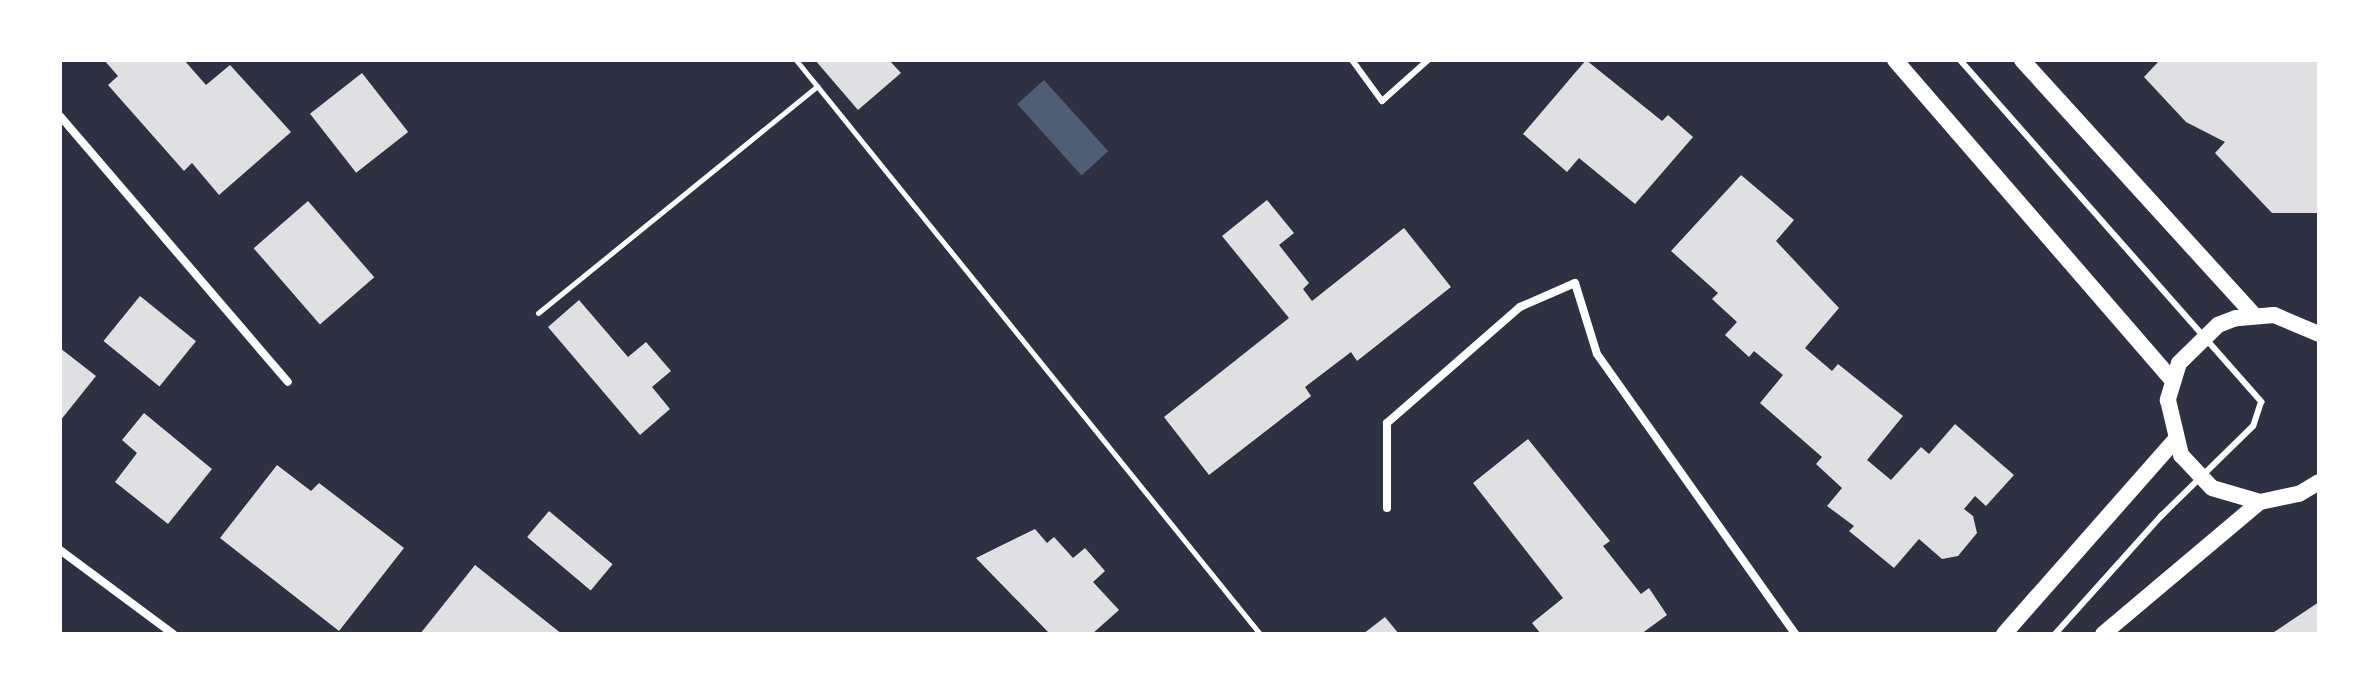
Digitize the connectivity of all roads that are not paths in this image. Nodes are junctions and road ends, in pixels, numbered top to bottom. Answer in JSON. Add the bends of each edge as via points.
{"nodes":[{"id":1,"x":1352,"y":60,"type":"edge"},
{"id":2,"x":1428,"y":60,"type":"edge"},
{"id":3,"x":1895,"y":60,"type":"edge"},
{"id":4,"x":1960,"y":60,"type":"edge"},
{"id":5,"x":2022,"y":60,"type":"edge"},
{"id":6,"x":60,"y":116,"type":"edge"},
{"id":7,"x":2254,"y":315,"type":"junction"},
{"id":8,"x":2319,"y":334,"type":"edge"},
{"id":9,"x":2202,"y":336,"type":"junction"},
{"id":10,"x":2172,"y":380,"type":"junction"},
{"id":11,"x":288,"y":382,"type":"dead end"},
{"id":12,"x":2174,"y":441,"type":"junction"},
{"id":13,"x":2200,"y":478,"type":"junction"},
{"id":14,"x":2319,"y":482,"type":"edge"},
{"id":15,"x":2260,"y":502,"type":"junction"},
{"id":16,"x":1387,"y":508,"type":"dead end"},
{"id":17,"x":60,"y":550,"type":"edge"},
{"id":18,"x":173,"y":634,"type":"edge"},
{"id":19,"x":1795,"y":634,"type":"edge"},
{"id":20,"x":2004,"y":634,"type":"edge"},
{"id":21,"x":2055,"y":634,"type":"edge"},
{"id":22,"x":2103,"y":634,"type":"edge"}],
"edges":[{"from":1,"to":2,"type":"lane","via":[[1382,101]]},
{"from":3,"to":10,"type":"main road"},
{"from":4,"to":9,"type":"lane"},
{"from":5,"to":7,"type":"main road"},
{"from":6,"to":11,"type":"street"},
{"from":7,"to":8,"type":"main road","via":[[2294,320]]},
{"from":7,"to":9,"type":"main road","via":[[2218,325]]},
{"from":9,"to":10,"type":"main road"},
{"from":9,"to":13,"type":"lane","via":[[2257,392],[2261,412]]},
{"from":10,"to":12,"type":"main road","via":[[2168,400]]},
{"from":12,"to":13,"type":"main road"},
{"from":12,"to":20,"type":"main road"},
{"from":13,"to":15,"type":"main road","via":[[2227,495]]},
{"from":13,"to":21,"type":"lane"},
{"from":14,"to":15,"type":"main road","via":[[2299,494]]},
{"from":15,"to":22,"type":"main road"},
{"from":16,"to":19,"type":"street","via":[[1387,423],[1520,307],[1575,283],[1597,354]]},
{"from":17,"to":18,"type":"street"}]}
